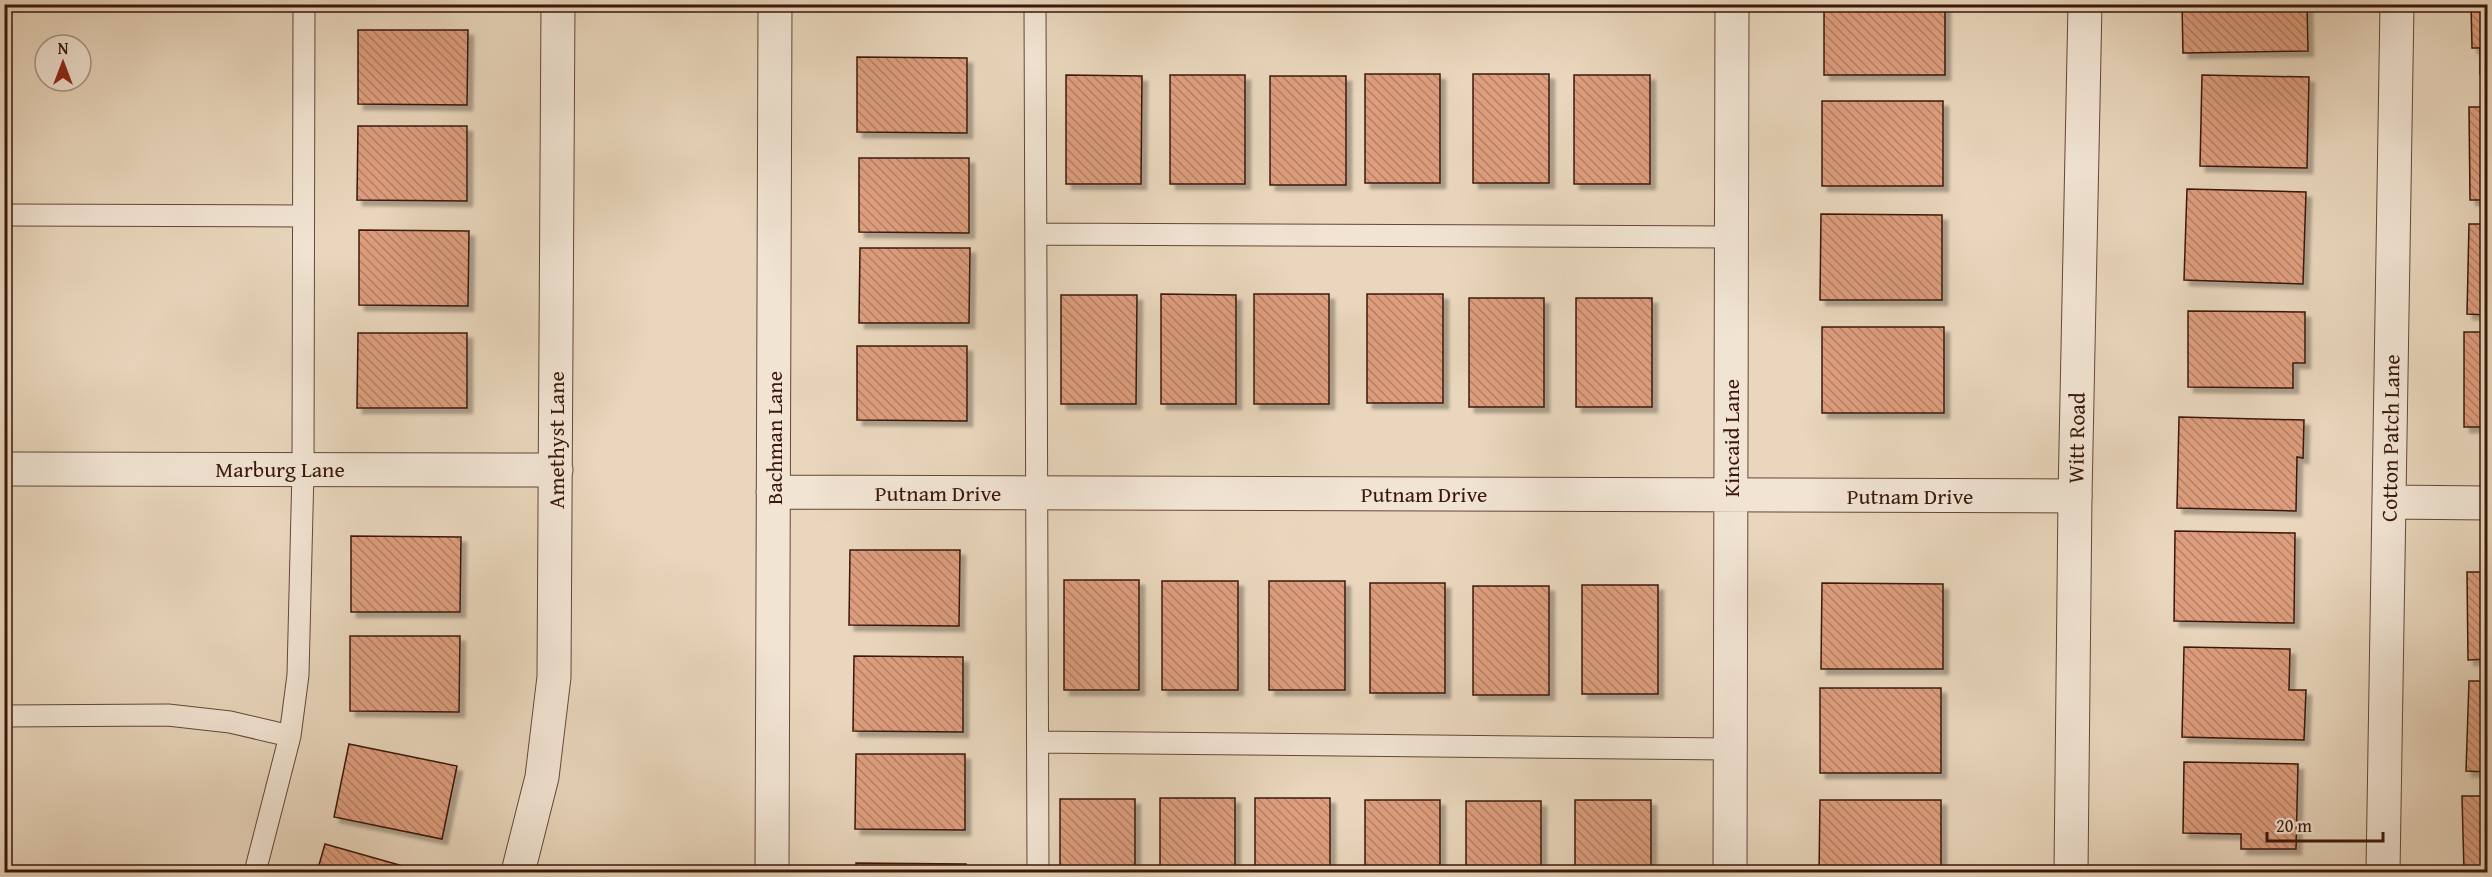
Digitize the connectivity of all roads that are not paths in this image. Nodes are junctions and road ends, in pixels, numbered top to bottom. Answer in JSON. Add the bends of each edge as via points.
{"nodes":[{"id":1,"x":304,"y":4,"type":"edge"},
{"id":2,"x":558,"y":4,"type":"edge"},
{"id":3,"x":776,"y":4,"type":"edge"},
{"id":4,"x":1035,"y":4,"type":"edge"},
{"id":5,"x":1732,"y":4,"type":"edge"},
{"id":6,"x":2085,"y":4,"type":"edge"},
{"id":7,"x":2397,"y":4,"type":"edge"},
{"id":8,"x":4,"y":215,"type":"edge"},
{"id":9,"x":302,"y":216,"type":"junction"},
{"id":10,"x":1036,"y":234,"type":"junction"},
{"id":11,"x":1731,"y":237,"type":"junction"},
{"id":12,"x":4,"y":469,"type":"edge"},
{"id":13,"x":303,"y":470,"type":"junction"},
{"id":14,"x":556,"y":470,"type":"junction"},
{"id":15,"x":773,"y":492,"type":"junction"},
{"id":16,"x":1037,"y":493,"type":"junction"},
{"id":17,"x":1731,"y":495,"type":"junction"},
{"id":18,"x":2075,"y":496,"type":"junction"},
{"id":19,"x":2389,"y":502,"type":"junction"},
{"id":20,"x":2487,"y":503,"type":"edge"},
{"id":21,"x":4,"y":716,"type":"edge"},
{"id":22,"x":290,"y":736,"type":"junction"},
{"id":23,"x":1038,"y":742,"type":"junction"},
{"id":24,"x":1730,"y":749,"type":"junction"},
{"id":25,"x":255,"y":873,"type":"edge"},
{"id":26,"x":518,"y":873,"type":"edge"},
{"id":27,"x":772,"y":873,"type":"edge"},
{"id":28,"x":1038,"y":873,"type":"edge"},
{"id":29,"x":1730,"y":873,"type":"edge"},
{"id":30,"x":2070,"y":873,"type":"edge"},
{"id":31,"x":2383,"y":873,"type":"edge"}],
"edges":[{"from":1,"to":9,"type":"lane"},
{"from":2,"to":14,"type":"street","name":"Amethyst Lane"},
{"from":3,"to":15,"type":"street","name":"Bachman Lane"},
{"from":4,"to":10,"type":"lane"},
{"from":5,"to":11,"type":"street","name":"Kincaid Lane"},
{"from":6,"to":18,"type":"street","name":"Witt Road"},
{"from":7,"to":19,"type":"street","name":"Cotton Patch Lane"},
{"from":8,"to":9,"type":"lane"},
{"from":9,"to":13,"type":"lane"},
{"from":10,"to":11,"type":"lane"},
{"from":10,"to":16,"type":"lane"},
{"from":11,"to":17,"type":"street","name":"Kincaid Lane"},
{"from":12,"to":13,"type":"street","name":"Marburg Lane"},
{"from":13,"to":14,"type":"street","name":"Marburg Lane"},
{"from":13,"to":22,"type":"lane","via":[[298,675]]},
{"from":14,"to":26,"type":"street","name":"Amethyst Lane","via":[[554,677],[542,777]]},
{"from":15,"to":16,"type":"street","name":"Putnam Drive"},
{"from":15,"to":27,"type":"street","name":"Bachman Lane"},
{"from":16,"to":17,"type":"street","name":"Putnam Drive"},
{"from":16,"to":23,"type":"lane"},
{"from":17,"to":18,"type":"street","name":"Putnam Drive"},
{"from":17,"to":24,"type":"street","name":"Kincaid Lane"},
{"from":18,"to":30,"type":"street","name":"Witt Road"},
{"from":19,"to":20,"type":"street"},
{"from":19,"to":31,"type":"street","name":"Cotton Patch Lane"},
{"from":21,"to":22,"type":"lane","via":[[168,715],[230,722]]},
{"from":22,"to":25,"type":"lane"},
{"from":23,"to":24,"type":"lane"},
{"from":23,"to":28,"type":"lane"},
{"from":24,"to":29,"type":"street","name":"Kincaid Lane"}]}
